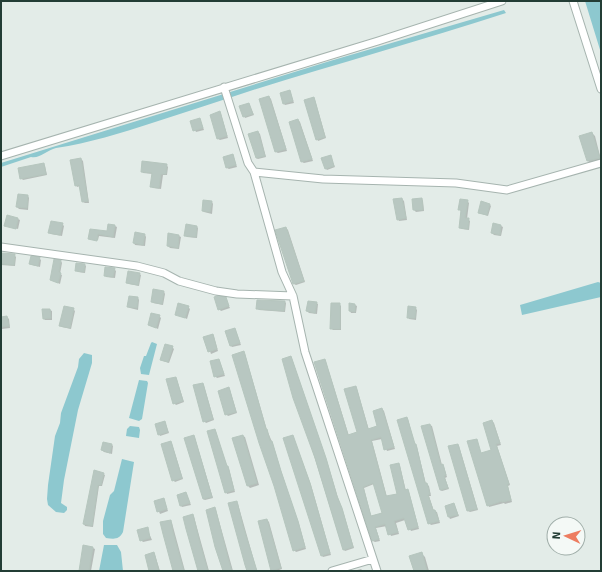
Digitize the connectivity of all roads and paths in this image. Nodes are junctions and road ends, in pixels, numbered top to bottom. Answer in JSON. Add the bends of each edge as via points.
{"nodes":[{"id":1,"x":502,"y":1,"type":"edge"},
{"id":2,"x":573,"y":1,"type":"edge"},
{"id":3,"x":225,"y":89,"type":"junction"},
{"id":4,"x":601,"y":89,"type":"edge"},
{"id":5,"x":1,"y":156,"type":"edge"},
{"id":6,"x":601,"y":163,"type":"edge"},
{"id":7,"x":254,"y":172,"type":"junction"},
{"id":8,"x":1,"y":247,"type":"edge"},
{"id":9,"x":293,"y":296,"type":"junction"},
{"id":10,"x":373,"y":559,"type":"junction"},
{"id":11,"x":332,"y":571,"type":"edge"},
{"id":12,"x":377,"y":571,"type":"edge"}],
"edges":[{"from":1,"to":3,"type":"street"},
{"from":2,"to":4,"type":"street"},
{"from":3,"to":5,"type":"street"},
{"from":3,"to":7,"type":"street","via":[[248,163]]},
{"from":6,"to":7,"type":"street","via":[[507,190],[456,183],[323,179]]},
{"from":7,"to":9,"type":"street","via":[[282,272]]},
{"from":8,"to":9,"type":"street","via":[[137,266],[216,291]]},
{"from":9,"to":10,"type":"street","via":[[305,352]]},
{"from":10,"to":11,"type":"street"},
{"from":10,"to":12,"type":"street"}]}
